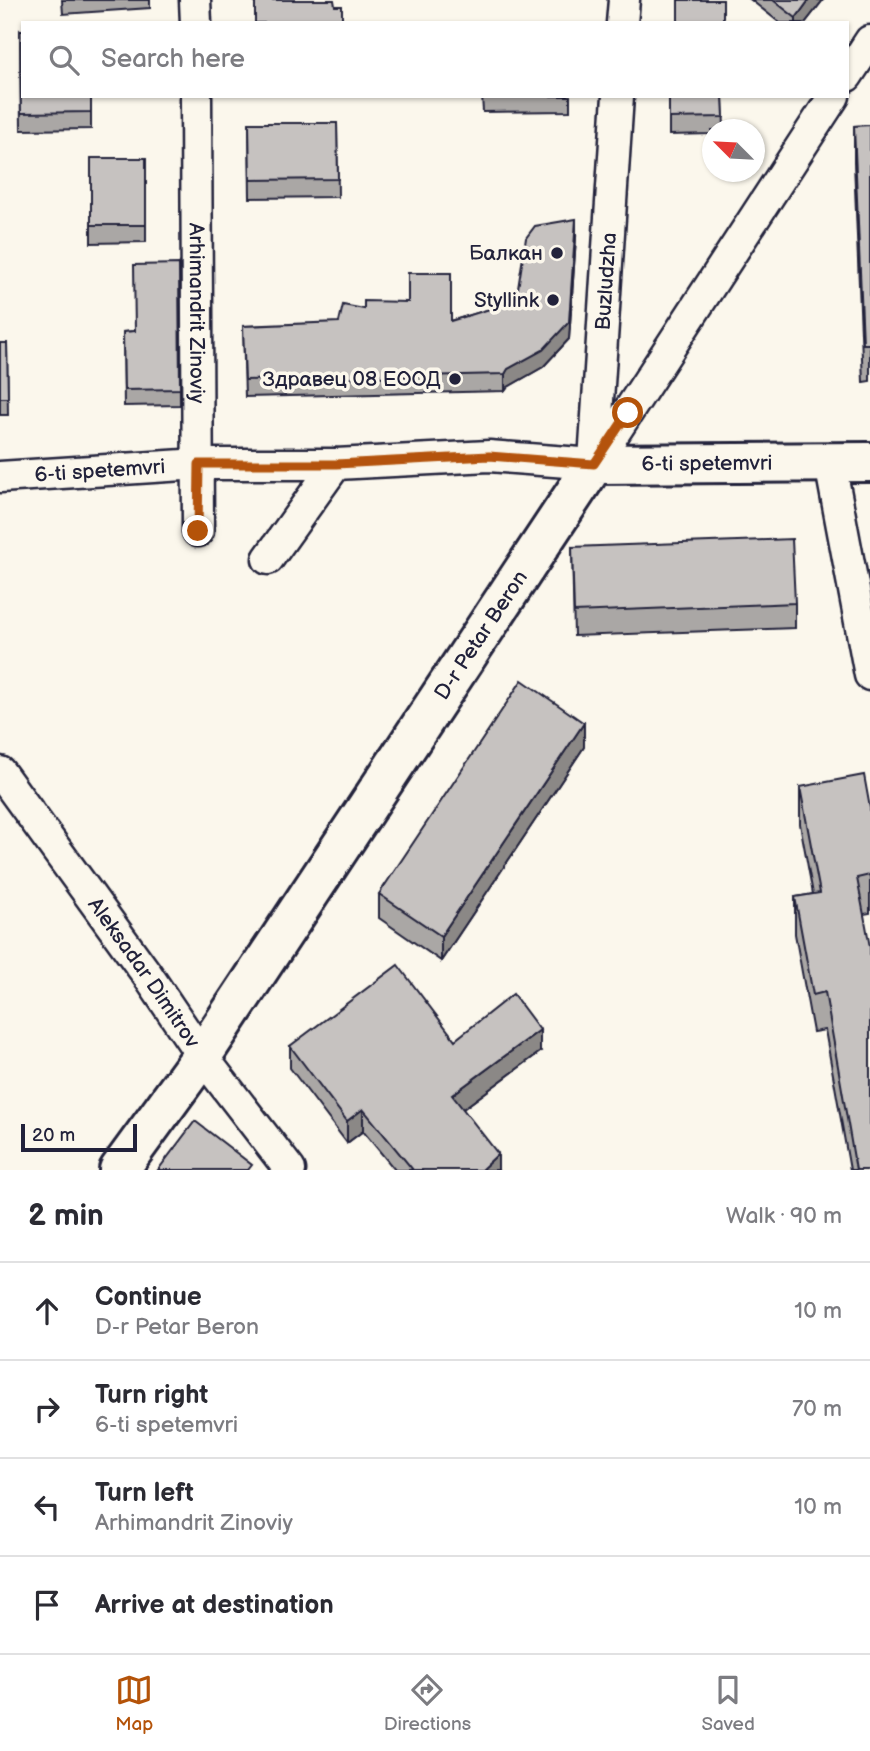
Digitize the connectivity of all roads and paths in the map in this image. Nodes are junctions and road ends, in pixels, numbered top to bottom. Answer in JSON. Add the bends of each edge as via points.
{"nodes":[{"id":1,"x":195,"y":0,"type":"edge"},
{"id":2,"x":624,"y":0,"type":"edge"},
{"id":3,"x":196,"y":21,"type":"edge"},
{"id":4,"x":622,"y":21,"type":"edge"},
{"id":5,"x":870,"y":41,"type":"edge"},
{"id":6,"x":849,"y":73,"type":"edge"},
{"id":7,"x":196,"y":98,"type":"edge"},
{"id":8,"x":618,"y":98,"type":"edge"},
{"id":9,"x":833,"y":98,"type":"edge"},
{"id":10,"x":870,"y":462,"type":"edge"},
{"id":11,"x":830,"y":463,"type":"junction"},
{"id":12,"x":199,"y":464,"type":"junction"},
{"id":13,"x":336,"y":464,"type":"junction"},
{"id":14,"x":594,"y":464,"type":"junction"},
{"id":15,"x":0,"y":477,"type":"edge"},
{"id":16,"x":198,"y":531,"type":"dead end"},
{"id":17,"x":268,"y":559,"type":"dead end"},
{"id":18,"x":870,"y":675,"type":"edge"},
{"id":19,"x":0,"y":772,"type":"edge"},
{"id":20,"x":202,"y":1056,"type":"junction"},
{"id":21,"x":120,"y":1170,"type":"edge"},
{"id":22,"x":290,"y":1170,"type":"edge"}],
"edges":[{"from":1,"to":3,"type":"street"},
{"from":2,"to":4,"type":"street"},
{"from":5,"to":6,"type":"street"},
{"from":7,"to":12,"type":"street","name":"Arhimandrit Zinoviy"},
{"from":8,"to":14,"type":"street","name":"Buzludzha"},
{"from":9,"to":14,"type":"street","name":"D-r Petar Beron"},
{"from":10,"to":11,"type":"street","name":"6-ti spetemvri"},
{"from":11,"to":14,"type":"street","name":"6-ti spetemvri"},
{"from":11,"to":18,"type":"street"},
{"from":12,"to":13,"type":"street","name":"6-ti spetemvri"},
{"from":12,"to":15,"type":"street","name":"6-ti spetemvri"},
{"from":12,"to":16,"type":"street","name":"Arhimandrit Zinoviy"},
{"from":13,"to":14,"type":"street","name":"6-ti spetemvri","via":[[489,456]]},
{"from":13,"to":17,"type":"street"},
{"from":14,"to":20,"type":"street","name":"D-r Petar Beron"},
{"from":19,"to":20,"type":"street","name":"Aleksadar Dimitrov"},
{"from":20,"to":21,"type":"street","name":"D-r Petar Beron"},
{"from":20,"to":22,"type":"street","name":"Aleksadar Dimitrov"}]}
